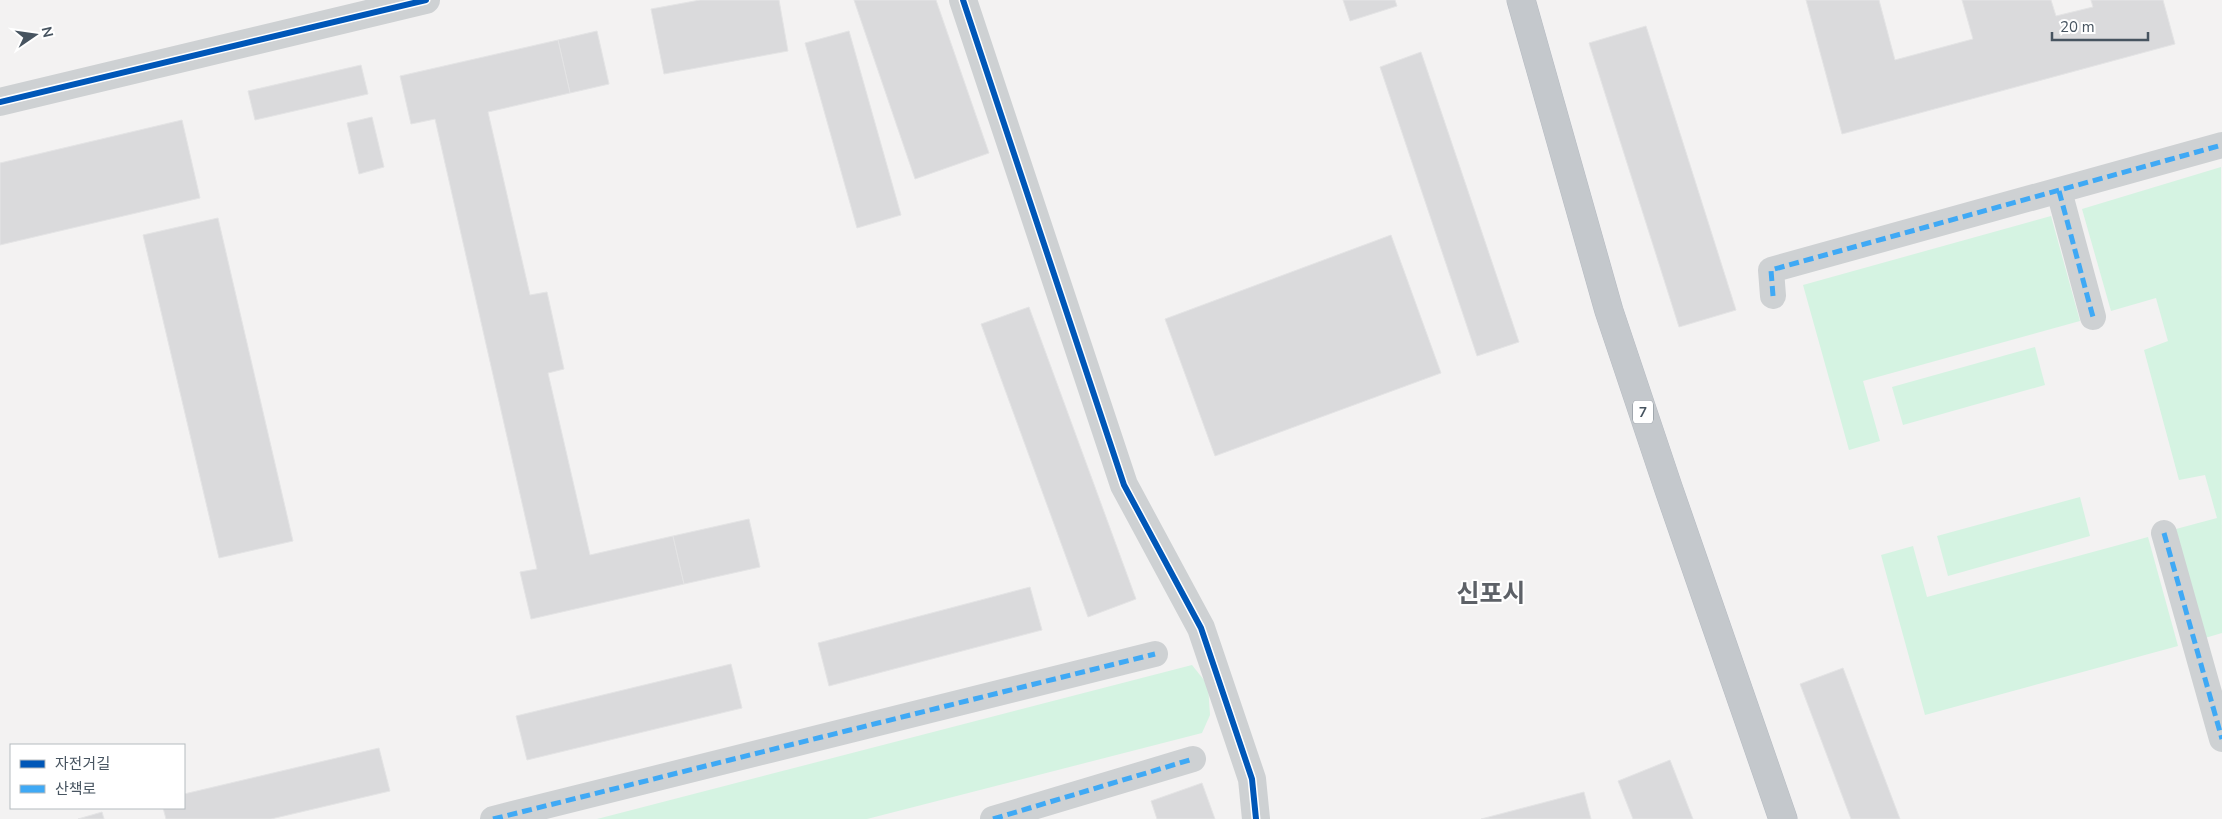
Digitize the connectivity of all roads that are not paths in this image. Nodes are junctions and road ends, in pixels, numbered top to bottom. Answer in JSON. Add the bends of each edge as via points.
{"nodes":[{"id":1,"x":426,"y":0,"type":"edge"},
{"id":2,"x":963,"y":0,"type":"edge"},
{"id":3,"x":1521,"y":0,"type":"edge"},
{"id":4,"x":0,"y":102,"type":"edge"},
{"id":5,"x":2222,"y":145,"type":"edge"},
{"id":6,"x":2058,"y":191,"type":"junction"},
{"id":7,"x":1773,"y":296,"type":"dead end"},
{"id":8,"x":2093,"y":317,"type":"dead end"},
{"id":9,"x":2164,"y":532,"type":"dead end"},
{"id":10,"x":1155,"y":654,"type":"dead end"},
{"id":11,"x":2222,"y":739,"type":"edge"},
{"id":12,"x":1193,"y":759,"type":"dead end"},
{"id":13,"x":493,"y":819,"type":"edge"},
{"id":14,"x":993,"y":819,"type":"edge"},
{"id":15,"x":1256,"y":819,"type":"edge"},
{"id":16,"x":1783,"y":819,"type":"edge"}],
"edges":[{"from":1,"to":4,"type":"street"},
{"from":2,"to":15,"type":"street","via":[[1124,485],[1201,628],[1252,779]]},
{"from":3,"to":16,"type":"highway","number":"7","via":[[1609,311]]},
{"from":5,"to":6,"type":"street"},
{"from":6,"to":7,"type":"street","via":[[1771,270]]},
{"from":6,"to":8,"type":"street"},
{"from":9,"to":11,"type":"street"},
{"from":10,"to":13,"type":"street"},
{"from":12,"to":14,"type":"street"}]}
